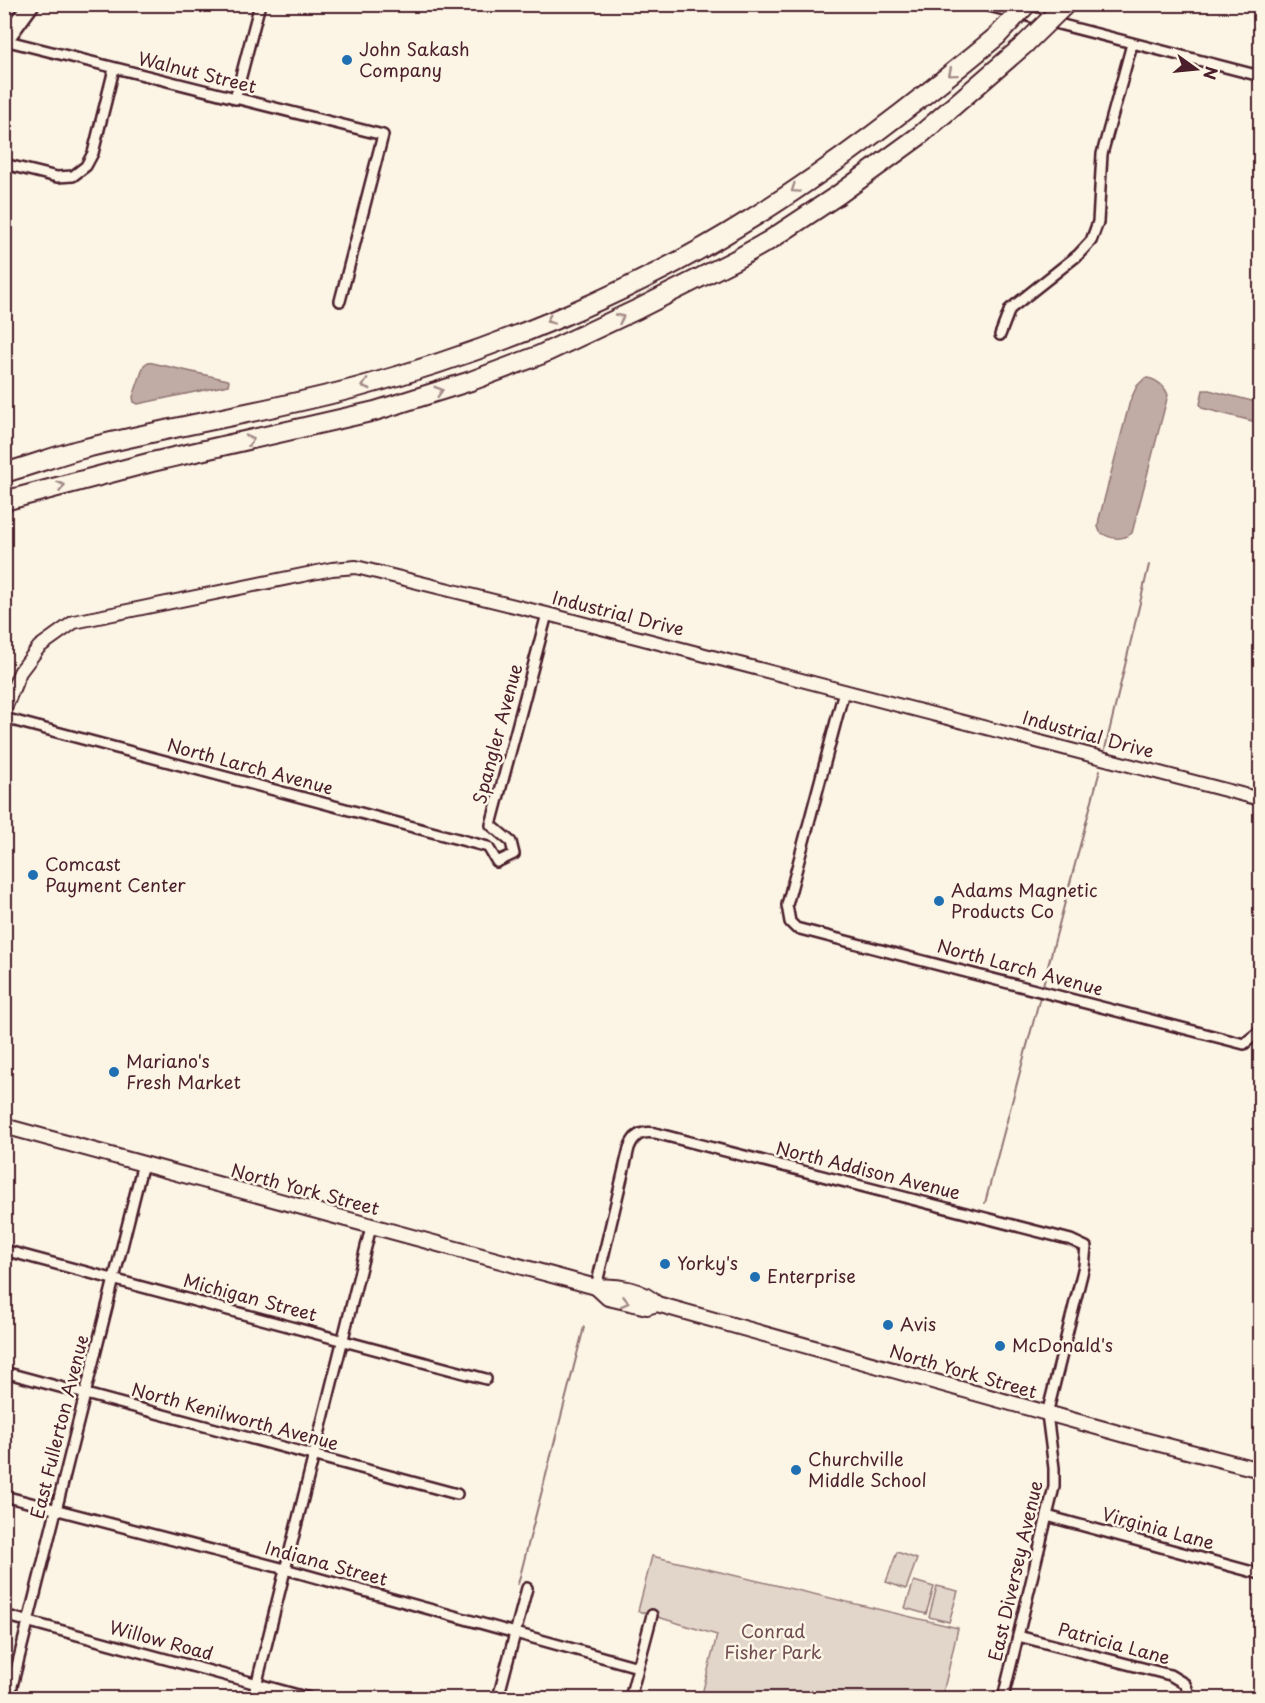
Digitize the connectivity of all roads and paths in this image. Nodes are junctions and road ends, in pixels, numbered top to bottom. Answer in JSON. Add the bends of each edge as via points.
{"nodes":[{"id":1,"x":31,"y":4,"type":"edge"},
{"id":2,"x":260,"y":4,"type":"edge"},
{"id":3,"x":981,"y":4,"type":"edge"},
{"id":4,"x":1027,"y":4,"type":"edge"},
{"id":5,"x":1066,"y":4,"type":"edge"},
{"id":6,"x":5,"y":41,"type":"edge"},
{"id":7,"x":1132,"y":44,"type":"junction"},
{"id":8,"x":114,"y":69,"type":"junction"},
{"id":9,"x":1260,"y":76,"type":"edge"},
{"id":10,"x":235,"y":99,"type":"junction"},
{"id":11,"x":4,"y":164,"type":"edge"},
{"id":12,"x":340,"y":301,"type":"dead end"},
{"id":13,"x":1000,"y":335,"type":"dead end"},
{"id":14,"x":4,"y":473,"type":"edge"},
{"id":15,"x":4,"y":501,"type":"edge"},
{"id":16,"x":547,"y":614,"type":"junction"},
{"id":17,"x":844,"y":691,"type":"junction"},
{"id":18,"x":4,"y":711,"type":"edge"},
{"id":19,"x":4,"y":718,"type":"edge"},
{"id":20,"x":1260,"y":798,"type":"edge"},
{"id":21,"x":488,"y":847,"type":"joint"},
{"id":22,"x":1260,"y":1031,"type":"edge"},
{"id":23,"x":4,"y":1126,"type":"edge"},
{"id":24,"x":143,"y":1163,"type":"junction"},
{"id":25,"x":371,"y":1227,"type":"junction"},
{"id":26,"x":4,"y":1250,"type":"edge"},
{"id":27,"x":114,"y":1278,"type":"junction"},
{"id":28,"x":596,"y":1287,"type":"junction"},
{"id":29,"x":342,"y":1340,"type":"junction"},
{"id":30,"x":4,"y":1372,"type":"edge"},
{"id":31,"x":486,"y":1379,"type":"dead end"},
{"id":32,"x":85,"y":1392,"type":"junction"},
{"id":33,"x":1047,"y":1414,"type":"junction"},
{"id":34,"x":313,"y":1456,"type":"junction"},
{"id":35,"x":1260,"y":1470,"type":"edge"},
{"id":36,"x":457,"y":1494,"type":"dead end"},
{"id":37,"x":4,"y":1496,"type":"edge"},
{"id":38,"x":56,"y":1510,"type":"junction"},
{"id":39,"x":1047,"y":1516,"type":"junction"},
{"id":40,"x":285,"y":1569,"type":"junction"},
{"id":41,"x":1260,"y":1574,"type":"edge"},
{"id":42,"x":527,"y":1588,"type":"dead end"},
{"id":43,"x":4,"y":1615,"type":"edge"},
{"id":44,"x":652,"y":1616,"type":"dead end"},
{"id":45,"x":28,"y":1622,"type":"junction"},
{"id":46,"x":514,"y":1633,"type":"junction"},
{"id":47,"x":1018,"y":1636,"type":"junction"},
{"id":48,"x":638,"y":1667,"type":"junction"},
{"id":49,"x":257,"y":1684,"type":"junction"},
{"id":50,"x":9,"y":1698,"type":"edge"},
{"id":51,"x":253,"y":1698,"type":"edge"},
{"id":52,"x":309,"y":1698,"type":"edge"},
{"id":53,"x":498,"y":1698,"type":"edge"},
{"id":54,"x":630,"y":1698,"type":"edge"},
{"id":55,"x":1003,"y":1698,"type":"edge"},
{"id":56,"x":1191,"y":1698,"type":"edge"}],
"edges":[{"from":1,"to":6,"type":"main road"},
{"from":2,"to":10,"type":"street"},
{"from":3,"to":7,"type":"street"},
{"from":4,"to":14,"type":"highway","one_way":true,"bridge":true,"via":[[997,36],[879,130],[720,237],[624,288],[462,355],[359,387],[78,450]]},
{"from":15,"to":5,"type":"highway","one_way":true,"bridge":true,"via":[[152,462],[375,411],[540,355],[649,304],[770,240],[838,195],[919,136]]},
{"from":6,"to":8,"type":"street","name":"Walnut Street"},
{"from":7,"to":9,"type":"street"},
{"from":7,"to":13,"type":"street","via":[[1102,154],[1098,222],[1091,241],[1010,309]]},
{"from":8,"to":10,"type":"street","name":"Walnut Street"},
{"from":8,"to":11,"type":"street","via":[[93,153],[86,166],[73,176],[57,177]]},
{"from":10,"to":12,"type":"street","name":"Walnut Street","via":[[383,135]]},
{"from":16,"to":17,"type":"street","name":"Industrial Drive"},
{"from":16,"to":18,"type":"street","name":"Industrial Drive","via":[[373,570],[332,569],[74,622],[39,647],[20,672]]},
{"from":16,"to":21,"type":"street","name":"Spangler Avenue","via":[[491,825],[512,842],[514,854],[497,862]]},
{"from":17,"to":20,"type":"street","name":"Industrial Drive"},
{"from":17,"to":22,"type":"street","name":"North Larch Avenue","via":[[787,905],[790,922],[796,927],[1244,1044]]},
{"from":19,"to":21,"type":"street","name":"North Larch Avenue"},
{"from":23,"to":24,"type":"main road","name":"North York Street"},
{"from":24,"to":25,"type":"main road","name":"North York Street"},
{"from":24,"to":27,"type":"street","name":"East Fullerton Avenue"},
{"from":25,"to":28,"type":"main road","name":"North York Street"},
{"from":25,"to":29,"type":"street"},
{"from":26,"to":27,"type":"street","name":"Michigan Street"},
{"from":27,"to":29,"type":"street","name":"Michigan Street"},
{"from":27,"to":32,"type":"street","name":"East Fullerton Avenue"},
{"from":28,"to":33,"type":"main road","name":"North York Street","via":[[613,1285],[649,1296],[657,1304]]},
{"from":28,"to":33,"type":"street","name":"North Addison Avenue","via":[[629,1148],[640,1133],[649,1132],[1071,1240],[1086,1247],[1084,1266]]},
{"from":29,"to":31,"type":"street","name":"Michigan Street"},
{"from":29,"to":34,"type":"street"},
{"from":30,"to":32,"type":"street","name":"North Kenilworth Avenue"},
{"from":32,"to":34,"type":"street","name":"North Kenilworth Avenue"},
{"from":32,"to":38,"type":"street","name":"East Fullerton Avenue"},
{"from":33,"to":35,"type":"main road","name":"North York Street"},
{"from":33,"to":39,"type":"street","name":"East Diversey Avenue","via":[[1054,1468]]},
{"from":34,"to":36,"type":"street","name":"North Kenilworth Avenue"},
{"from":34,"to":40,"type":"street"},
{"from":37,"to":38,"type":"street","name":"Indiana Street"},
{"from":38,"to":40,"type":"street","name":"Indiana Street"},
{"from":38,"to":45,"type":"street","name":"East Fullerton Avenue"},
{"from":39,"to":41,"type":"street","name":"Virginia Lane"},
{"from":39,"to":47,"type":"street","name":"East Diversey Avenue"},
{"from":40,"to":46,"type":"street","name":"Indiana Street"},
{"from":40,"to":49,"type":"street"},
{"from":42,"to":46,"type":"street"},
{"from":43,"to":45,"type":"street","name":"Willow Road"},
{"from":44,"to":48,"type":"street"},
{"from":45,"to":49,"type":"street","name":"Willow Road"},
{"from":45,"to":50,"type":"street","name":"East Fullerton Avenue"},
{"from":46,"to":48,"type":"street","name":"Indiana Street"},
{"from":46,"to":53,"type":"street"},
{"from":47,"to":55,"type":"street","name":"East Diversey Avenue"},
{"from":47,"to":56,"type":"street","name":"Patricia Lane","via":[[1170,1675],[1185,1684]]},
{"from":48,"to":54,"type":"street"},
{"from":49,"to":51,"type":"street"},
{"from":49,"to":52,"type":"street","name":"Willow Road"}]}
